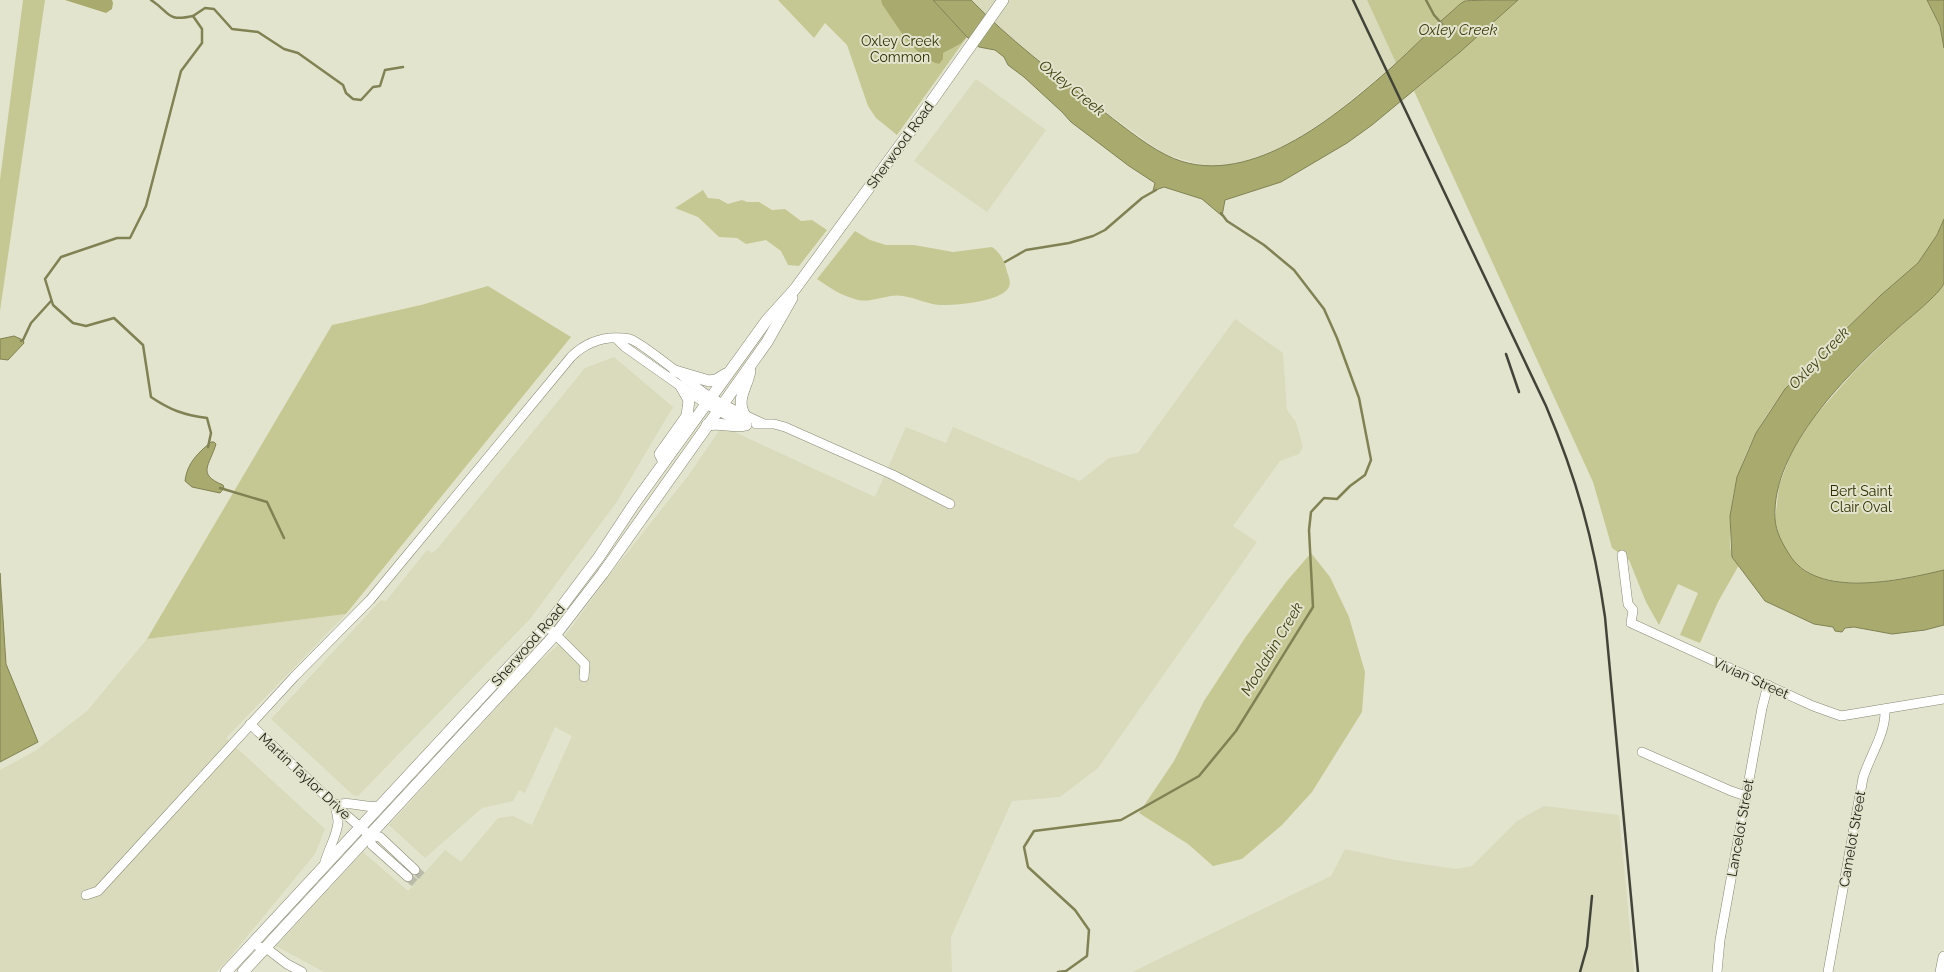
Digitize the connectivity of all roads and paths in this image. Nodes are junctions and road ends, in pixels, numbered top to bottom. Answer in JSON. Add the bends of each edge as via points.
{"nodes":[{"id":1,"x":1002,"y":1,"type":"edge"},
{"id":2,"x":795,"y":289,"type":"junction"},
{"id":3,"x":617,"y":339,"type":"junction"},
{"id":4,"x":752,"y":362,"type":"junction"},
{"id":5,"x":675,"y":371,"type":"junction"},
{"id":6,"x":728,"y":374,"type":"junction"},
{"id":7,"x":681,"y":386,"type":"junction"},
{"id":8,"x":708,"y":400,"type":"junction"},
{"id":9,"x":720,"y":407,"type":"junction"},
{"id":10,"x":745,"y":420,"type":"junction"},
{"id":11,"x":707,"y":425,"type":"junction"},
{"id":12,"x":664,"y":462,"type":"junction"},
{"id":13,"x":950,"y":504,"type":"dead end"},
{"id":14,"x":1622,"y":555,"type":"dead end"},
{"id":15,"x":547,"y":626,"type":"junction"},
{"id":16,"x":556,"y":634,"type":"junction"},
{"id":17,"x":584,"y":677,"type":"dead end"},
{"id":18,"x":1768,"y":685,"type":"junction"},
{"id":19,"x":1944,"y":699,"type":"edge"},
{"id":20,"x":1885,"y":709,"type":"junction"},
{"id":21,"x":250,"y":724,"type":"junction"},
{"id":22,"x":1642,"y":752,"type":"dead end"},
{"id":23,"x":1746,"y":796,"type":"junction"},
{"id":24,"x":335,"y":805,"type":"junction"},
{"id":25,"x":380,"y":806,"type":"junction"},
{"id":26,"x":365,"y":831,"type":"junction"},
{"id":27,"x":324,"y":866,"type":"junction"},
{"id":28,"x":415,"y":870,"type":"tunnel mouth"},
{"id":29,"x":408,"y":877,"type":"tunnel mouth"},
{"id":30,"x":86,"y":894,"type":"dead end"},
{"id":31,"x":252,"y":945,"type":"junction"},
{"id":32,"x":266,"y":948,"type":"junction"},
{"id":33,"x":1944,"y":957,"type":"edge"},
{"id":34,"x":226,"y":972,"type":"edge"},
{"id":35,"x":243,"y":972,"type":"edge"},
{"id":36,"x":302,"y":972,"type":"edge"},
{"id":37,"x":1717,"y":972,"type":"edge"},
{"id":38,"x":1828,"y":972,"type":"edge"},
{"id":39,"x":1941,"y":972,"type":"edge"}],
"edges":[{"from":1,"to":2,"type":"main road","name":"Sherwood Road"},
{"from":2,"to":4,"type":"main road","name":"Sherwood Road","via":[[781,319]]},
{"from":2,"to":6,"type":"main road","name":"Sherwood Road","via":[[767,320]]},
{"from":3,"to":5,"type":"street","via":[[631,339]]},
{"from":3,"to":7,"type":"street"},
{"from":3,"to":21,"type":"street","via":[[591,342],[571,357],[370,600]]},
{"from":4,"to":9,"type":"main road","name":"Sherwood Road"},
{"from":4,"to":10,"type":"main road","via":[[741,394]]},
{"from":5,"to":6,"type":"main road","via":[[709,381]]},
{"from":5,"to":8,"type":"street"},
{"from":6,"to":8,"type":"main road","name":"Sherwood Road"},
{"from":7,"to":8,"type":"street"},
{"from":7,"to":12,"type":"main road","via":[[689,400],[687,416],[660,454]]},
{"from":8,"to":9,"type":"street"},
{"from":8,"to":12,"type":"main road","name":"Sherwood Road"},
{"from":9,"to":10,"type":"street"},
{"from":9,"to":11,"type":"main road","name":"Sherwood Road"},
{"from":10,"to":11,"type":"main road","via":[[736,427],[716,423]]},
{"from":10,"to":13,"type":"street","via":[[774,424],[806,436]]},
{"from":11,"to":16,"type":"main road","name":"Sherwood Road"},
{"from":12,"to":15,"type":"main road","name":"Sherwood Road"},
{"from":14,"to":18,"type":"street","name":"Vivian Street","via":[[1628,604],[1633,610],[1631,623]]},
{"from":15,"to":16,"type":"street"},
{"from":15,"to":25,"type":"main road","name":"Sherwood Road"},
{"from":16,"to":17,"type":"street","via":[[585,664]]},
{"from":16,"to":26,"type":"main road","name":"Sherwood Road"},
{"from":18,"to":20,"type":"street","name":"Vivian Street","via":[[1836,715]]},
{"from":18,"to":23,"type":"street","name":"Lancelot Street"},
{"from":19,"to":20,"type":"street","name":"Vivian Street"},
{"from":20,"to":38,"type":"street","name":"Camelot Street","via":[[1884,726],[1863,778]]},
{"from":21,"to":24,"type":"street","name":"Martin Taylor Drive"},
{"from":21,"to":30,"type":"street","via":[[98,890]]},
{"from":22,"to":23,"type":"street"},
{"from":23,"to":37,"type":"street","name":"Lancelot Street"},
{"from":24,"to":25,"type":"street","via":[[346,802],[370,808]]},
{"from":24,"to":26,"type":"street","name":"Martin Taylor Drive"},
{"from":24,"to":27,"type":"street","via":[[336,834]]},
{"from":25,"to":26,"type":"main road","name":"Sherwood Road"},
{"from":26,"to":27,"type":"main road","name":"Sherwood Road"},
{"from":26,"to":28,"type":"street","via":[[380,837]]},
{"from":26,"to":29,"type":"street","via":[[372,845]]},
{"from":26,"to":32,"type":"main road","name":"Sherwood Road","via":[[359,848]]},
{"from":27,"to":31,"type":"main road","name":"Sherwood Road"},
{"from":31,"to":32,"type":"street"},
{"from":31,"to":34,"type":"main road","name":"Sherwood Road"},
{"from":32,"to":35,"type":"main road","name":"Sherwood Road"},
{"from":32,"to":36,"type":"street"},
{"from":33,"to":39,"type":"main road"}]}
